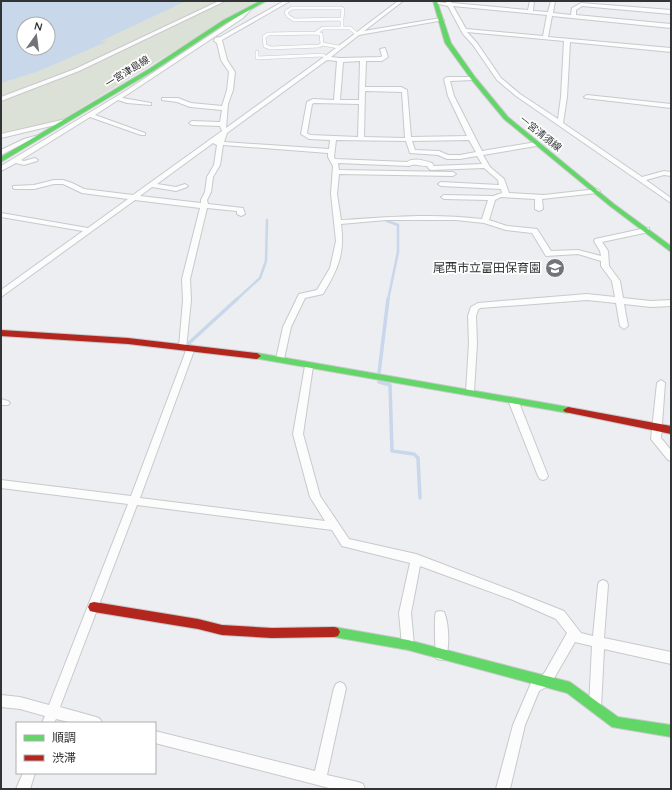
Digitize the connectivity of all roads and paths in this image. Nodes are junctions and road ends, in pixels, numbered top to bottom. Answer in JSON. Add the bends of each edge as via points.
{"nodes":[{"id":1,"x":222,"y":1,"type":"edge"},
{"id":2,"x":264,"y":1,"type":"edge"},
{"id":3,"x":288,"y":1,"type":"edge"},
{"id":4,"x":400,"y":1,"type":"edge"},
{"id":5,"x":532,"y":1,"type":"edge"},
{"id":6,"x":553,"y":1,"type":"edge"},
{"id":7,"x":630,"y":1,"type":"edge"},
{"id":8,"x":435,"y":2,"type":"edge"},
{"id":9,"x":449,"y":3,"type":"edge"},
{"id":10,"x":598,"y":3,"type":"edge"},
{"id":11,"x":250,"y":8,"type":"junction"},
{"id":12,"x":630,"y":8,"type":"junction"},
{"id":13,"x":530,"y":12,"type":"junction"},
{"id":14,"x":671,"y":12,"type":"edge"},
{"id":15,"x":550,"y":14,"type":"junction"},
{"id":16,"x":573,"y":16,"type":"junction"},
{"id":17,"x":342,"y":19,"type":"junction"},
{"id":18,"x":441,"y":20,"type":"junction"},
{"id":19,"x":671,"y":26,"type":"edge"},
{"id":20,"x":342,"y":28,"type":"junction"},
{"id":21,"x":221,"y":29,"type":"junction"},
{"id":22,"x":464,"y":30,"type":"junction"},
{"id":23,"x":316,"y":33,"type":"junction"},
{"id":24,"x":357,"y":34,"type":"junction"},
{"id":25,"x":544,"y":38,"type":"junction"},
{"id":26,"x":218,"y":40,"type":"junction"},
{"id":27,"x":567,"y":40,"type":"junction"},
{"id":28,"x":322,"y":44,"type":"junction"},
{"id":29,"x":339,"y":47,"type":"junction"},
{"id":30,"x":383,"y":49,"type":"dead end"},
{"id":31,"x":671,"y":50,"type":"edge"},
{"id":32,"x":257,"y":52,"type":"dead end"},
{"id":33,"x":326,"y":58,"type":"junction"},
{"id":34,"x":176,"y":59,"type":"junction"},
{"id":35,"x":363,"y":59,"type":"junction"},
{"id":36,"x":340,"y":60,"type":"junction"},
{"id":37,"x":175,"y":69,"type":"dead end"},
{"id":38,"x":473,"y":78,"type":"junction"},
{"id":39,"x":362,"y":89,"type":"junction"},
{"id":40,"x":587,"y":97,"type":"dead end"},
{"id":41,"x":117,"y":98,"type":"junction"},
{"id":42,"x":164,"y":98,"type":"dead end"},
{"id":43,"x":1,"y":99,"type":"edge"},
{"id":44,"x":337,"y":101,"type":"junction"},
{"id":45,"x":361,"y":102,"type":"junction"},
{"id":46,"x":148,"y":104,"type":"dead end"},
{"id":47,"x":671,"y":106,"type":"edge"},
{"id":48,"x":225,"y":108,"type":"junction"},
{"id":49,"x":92,"y":113,"type":"junction"},
{"id":50,"x":106,"y":115,"type":"dead end"},
{"id":51,"x":68,"y":121,"type":"junction"},
{"id":52,"x":192,"y":123,"type":"dead end"},
{"id":53,"x":560,"y":123,"type":"junction"},
{"id":54,"x":224,"y":127,"type":"junction"},
{"id":55,"x":143,"y":134,"type":"dead end"},
{"id":56,"x":1,"y":136,"type":"edge"},
{"id":57,"x":39,"y":137,"type":"junction"},
{"id":58,"x":333,"y":138,"type":"junction"},
{"id":59,"x":472,"y":138,"type":"junction"},
{"id":60,"x":360,"y":139,"type":"junction"},
{"id":61,"x":408,"y":139,"type":"junction"},
{"id":62,"x":208,"y":143,"type":"junction"},
{"id":63,"x":221,"y":144,"type":"junction"},
{"id":64,"x":536,"y":144,"type":"junction"},
{"id":65,"x":332,"y":151,"type":"junction"},
{"id":66,"x":1,"y":153,"type":"edge"},
{"id":67,"x":479,"y":153,"type":"junction"},
{"id":68,"x":1,"y":160,"type":"edge"},
{"id":69,"x":15,"y":160,"type":"junction"},
{"id":70,"x":35,"y":160,"type":"dead end"},
{"id":71,"x":333,"y":161,"type":"junction"},
{"id":72,"x":487,"y":166,"type":"junction"},
{"id":73,"x":1,"y":168,"type":"edge"},
{"id":74,"x":336,"y":172,"type":"junction"},
{"id":75,"x":453,"y":174,"type":"dead end"},
{"id":76,"x":671,"y":174,"type":"edge"},
{"id":77,"x":641,"y":178,"type":"junction"},
{"id":78,"x":441,"y":184,"type":"dead end"},
{"id":79,"x":150,"y":185,"type":"junction"},
{"id":80,"x":185,"y":186,"type":"dead end"},
{"id":81,"x":15,"y":187,"type":"dead end"},
{"id":82,"x":505,"y":191,"type":"junction"},
{"id":83,"x":596,"y":191,"type":"junction"},
{"id":84,"x":135,"y":197,"type":"junction"},
{"id":85,"x":444,"y":197,"type":"dead end"},
{"id":86,"x":538,"y":197,"type":"junction"},
{"id":87,"x":494,"y":198,"type":"junction"},
{"id":88,"x":671,"y":201,"type":"edge"},
{"id":89,"x":204,"y":206,"type":"junction"},
{"id":90,"x":539,"y":209,"type":"dead end"},
{"id":91,"x":241,"y":214,"type":"dead end"},
{"id":92,"x":1,"y":215,"type":"edge"},
{"id":93,"x":485,"y":221,"type":"junction"},
{"id":94,"x":339,"y":222,"type":"junction"},
{"id":95,"x":89,"y":230,"type":"junction"},
{"id":96,"x":646,"y":230,"type":"junction"},
{"id":97,"x":671,"y":250,"type":"edge"},
{"id":98,"x":605,"y":259,"type":"junction"},
{"id":99,"x":1,"y":294,"type":"edge"},
{"id":100,"x":618,"y":300,"type":"junction"},
{"id":101,"x":671,"y":303,"type":"edge"},
{"id":102,"x":624,"y":326,"type":"dead end"},
{"id":103,"x":1,"y":333,"type":"edge"},
{"id":104,"x":187,"y":348,"type":"junction"},
{"id":105,"x":280,"y":359,"type":"junction"},
{"id":106,"x":309,"y":366,"type":"junction"},
{"id":107,"x":661,"y":383,"type":"dead end"},
{"id":108,"x":470,"y":392,"type":"junction"},
{"id":109,"x":513,"y":400,"type":"junction"},
{"id":110,"x":656,"y":427,"type":"junction"},
{"id":111,"x":671,"y":430,"type":"edge"},
{"id":112,"x":671,"y":457,"type":"edge"},
{"id":113,"x":543,"y":476,"type":"dead end"},
{"id":114,"x":1,"y":484,"type":"edge"},
{"id":115,"x":134,"y":501,"type":"junction"},
{"id":116,"x":333,"y":526,"type":"junction"},
{"id":117,"x":416,"y":559,"type":"junction"},
{"id":118,"x":603,"y":585,"type":"dead end"},
{"id":119,"x":94,"y":607,"type":"junction"},
{"id":120,"x":440,"y":616,"type":"dead end"},
{"id":121,"x":574,"y":632,"type":"junction"},
{"id":122,"x":598,"y":642,"type":"junction"},
{"id":123,"x":408,"y":645,"type":"junction"},
{"id":124,"x":441,"y":655,"type":"junction"},
{"id":125,"x":671,"y":658,"type":"edge"},
{"id":126,"x":544,"y":682,"type":"junction"},
{"id":127,"x":340,"y":688,"type":"dead end"},
{"id":128,"x":1,"y":701,"type":"edge"},
{"id":129,"x":595,"y":707,"type":"junction"},
{"id":130,"x":51,"y":718,"type":"edge"},
{"id":131,"x":87,"y":722,"type":"edge"},
{"id":132,"x":671,"y":731,"type":"edge"},
{"id":133,"x":156,"y":738,"type":"edge"},
{"id":134,"x":29,"y":774,"type":"edge"},
{"id":135,"x":320,"y":778,"type":"junction"},
{"id":136,"x":23,"y":789,"type":"edge"},
{"id":137,"x":358,"y":789,"type":"edge"},
{"id":138,"x":502,"y":789,"type":"edge"}],
"edges":[{"from":1,"to":43,"type":"street","via":[[77,70]]},
{"from":2,"to":11,"type":"main road","name":"一宮津島線"},
{"from":3,"to":26,"type":"street"},
{"from":4,"to":24,"type":"street"},
{"from":5,"to":13,"type":"street"},
{"from":6,"to":15,"type":"street"},
{"from":7,"to":12,"type":"street"},
{"from":8,"to":9,"type":"street"},
{"from":8,"to":18,"type":"main road","name":"一宮清須線"},
{"from":9,"to":13,"type":"street"},
{"from":9,"to":22,"type":"street"},
{"from":10,"to":12,"type":"street"},
{"from":10,"to":16,"type":"street","via":[[581,4],[574,9]]},
{"from":11,"to":21,"type":"street","via":[[248,12]]},
{"from":11,"to":51,"type":"main road","name":"一宮津島線"},
{"from":12,"to":14,"type":"street"},
{"from":13,"to":15,"type":"street"},
{"from":15,"to":16,"type":"street"},
{"from":15,"to":25,"type":"street"},
{"from":16,"to":19,"type":"street","via":[[638,25]]},
{"from":17,"to":17,"type":"lane","via":[[294,20],[286,12],[292,8],[341,8]]},
{"from":17,"to":20,"type":"lane"},
{"from":18,"to":24,"type":"street"},
{"from":18,"to":38,"type":"main road","name":"一宮清須線","via":[[448,43]]},
{"from":20,"to":23,"type":"lane","via":[[323,28]]},
{"from":20,"to":24,"type":"lane","via":[[353,29]]},
{"from":21,"to":26,"type":"street","via":[[216,41]]},
{"from":21,"to":34,"type":"street"},
{"from":22,"to":25,"type":"street"},
{"from":22,"to":53,"type":"street","via":[[498,78],[518,95]]},
{"from":23,"to":28,"type":"lane","via":[[320,34]]},
{"from":23,"to":28,"type":"lane","via":[[268,34],[264,37],[265,46],[270,48]]},
{"from":24,"to":29,"type":"street"},
{"from":25,"to":27,"type":"street"},
{"from":26,"to":48,"type":"street","via":[[224,60],[232,72]]},
{"from":27,"to":31,"type":"street"},
{"from":27,"to":53,"type":"street"},
{"from":28,"to":29,"type":"lane"},
{"from":29,"to":33,"type":"street"},
{"from":30,"to":35,"type":"street","via":[[385,57],[382,59]]},
{"from":32,"to":33,"type":"lane","via":[[257,58],[323,55]]},
{"from":33,"to":36,"type":"street"},
{"from":33,"to":54,"type":"street"},
{"from":34,"to":37,"type":"street"},
{"from":34,"to":41,"type":"street"},
{"from":35,"to":36,"type":"street"},
{"from":35,"to":39,"type":"street"},
{"from":36,"to":44,"type":"street"},
{"from":38,"to":59,"type":"street","via":[[447,79],[455,107]]},
{"from":38,"to":64,"type":"main road","name":"一宮清須線","via":[[506,118]]},
{"from":39,"to":45,"type":"street"},
{"from":39,"to":61,"type":"street","via":[[405,91]]},
{"from":40,"to":47,"type":"street"},
{"from":41,"to":46,"type":"street"},
{"from":41,"to":49,"type":"street"},
{"from":42,"to":48,"type":"street","via":[[190,105]]},
{"from":44,"to":45,"type":"street"},
{"from":44,"to":58,"type":"street","via":[[309,103],[304,134],[309,138]]},
{"from":45,"to":60,"type":"street"},
{"from":48,"to":54,"type":"street"},
{"from":49,"to":50,"type":"street"},
{"from":49,"to":55,"type":"street"},
{"from":49,"to":69,"type":"street"},
{"from":51,"to":56,"type":"street"},
{"from":51,"to":57,"type":"main road","name":"一宮津島線"},
{"from":52,"to":54,"type":"street"},
{"from":53,"to":77,"type":"street"},
{"from":54,"to":62,"type":"street"},
{"from":54,"to":63,"type":"street"},
{"from":57,"to":66,"type":"street","via":[[26,140]]},
{"from":57,"to":68,"type":"main road","name":"一宮津島線"},
{"from":58,"to":60,"type":"street"},
{"from":58,"to":65,"type":"street"},
{"from":59,"to":61,"type":"street"},
{"from":59,"to":67,"type":"street"},
{"from":60,"to":61,"type":"street"},
{"from":61,"to":67,"type":"street","via":[[412,152],[439,153],[450,158]]},
{"from":62,"to":63,"type":"street"},
{"from":62,"to":79,"type":"street"},
{"from":63,"to":65,"type":"street"},
{"from":63,"to":89,"type":"street","via":[[218,165],[210,177]]},
{"from":64,"to":67,"type":"street"},
{"from":64,"to":83,"type":"main road","name":"一宮清須線"},
{"from":65,"to":71,"type":"street"},
{"from":67,"to":72,"type":"street"},
{"from":69,"to":70,"type":"street","via":[[24,163]]},
{"from":69,"to":73,"type":"street"},
{"from":71,"to":72,"type":"street","via":[[409,164],[421,162],[430,164],[431,168]]},
{"from":71,"to":74,"type":"street"},
{"from":72,"to":82,"type":"street","via":[[501,179]]},
{"from":74,"to":75,"type":"street"},
{"from":74,"to":94,"type":"street","via":[[334,194]]},
{"from":76,"to":77,"type":"street"},
{"from":77,"to":88,"type":"street"},
{"from":78,"to":82,"type":"street"},
{"from":79,"to":80,"type":"street","via":[[176,189]]},
{"from":79,"to":84,"type":"street"},
{"from":81,"to":84,"type":"street","via":[[63,182],[82,191]]},
{"from":82,"to":86,"type":"street"},
{"from":82,"to":87,"type":"street"},
{"from":83,"to":86,"type":"street"},
{"from":83,"to":96,"type":"main road","name":"一宮清須線"},
{"from":84,"to":89,"type":"street"},
{"from":84,"to":95,"type":"street"},
{"from":85,"to":87,"type":"street"},
{"from":86,"to":90,"type":"street"},
{"from":87,"to":93,"type":"street"},
{"from":89,"to":91,"type":"street","via":[[241,209]]},
{"from":89,"to":104,"type":"street","via":[[186,279]]},
{"from":92,"to":95,"type":"street"},
{"from":93,"to":94,"type":"street","via":[[421,217]]},
{"from":93,"to":98,"type":"street","via":[[506,228],[534,231],[549,254],[563,251]]},
{"from":94,"to":105,"type":"street","via":[[340,242],[334,268],[320,292],[302,296],[287,327]]},
{"from":95,"to":99,"type":"street"},
{"from":96,"to":97,"type":"main road","name":"一宮清須線"},
{"from":96,"to":98,"type":"street","via":[[598,241]]},
{"from":98,"to":100,"type":"street","via":[[605,266],[616,281]]},
{"from":100,"to":101,"type":"street","via":[[651,304]]},
{"from":100,"to":102,"type":"street"},
{"from":100,"to":108,"type":"street","via":[[587,297],[478,306],[472,316]]},
{"from":103,"to":104,"type":"main road","via":[[128,341]]},
{"from":104,"to":105,"type":"main road"},
{"from":104,"to":115,"type":"street"},
{"from":105,"to":106,"type":"main road"},
{"from":106,"to":108,"type":"main road"},
{"from":106,"to":116,"type":"street","via":[[298,434],[315,497]]},
{"from":107,"to":110,"type":"street"},
{"from":108,"to":109,"type":"main road"},
{"from":109,"to":110,"type":"main road"},
{"from":109,"to":113,"type":"street"},
{"from":110,"to":111,"type":"main road"},
{"from":110,"to":112,"type":"street","via":[[656,439]]},
{"from":114,"to":115,"type":"street"},
{"from":115,"to":116,"type":"street"},
{"from":115,"to":119,"type":"street"},
{"from":116,"to":117,"type":"street","via":[[346,543]]},
{"from":117,"to":121,"type":"street","via":[[560,616]]},
{"from":117,"to":123,"type":"street","via":[[405,613]]},
{"from":118,"to":122,"type":"street"},
{"from":119,"to":123,"type":"main road","via":[[222,630],[272,633],[333,632]]},
{"from":119,"to":130,"type":"street"},
{"from":120,"to":124,"type":"street"},
{"from":121,"to":122,"type":"street","via":[[578,638]]},
{"from":121,"to":126,"type":"street"},
{"from":122,"to":125,"type":"street"},
{"from":122,"to":129,"type":"street"},
{"from":123,"to":124,"type":"main road"},
{"from":124,"to":126,"type":"main road"},
{"from":126,"to":129,"type":"main road","via":[[570,688]]},
{"from":126,"to":138,"type":"street","via":[[535,687],[520,725]]},
{"from":127,"to":135,"type":"street"},
{"from":128,"to":130,"type":"street","via":[[20,703]]},
{"from":129,"to":132,"type":"main road","via":[[616,723]]},
{"from":130,"to":131,"type":"street"},
{"from":133,"to":135,"type":"street"},
{"from":134,"to":136,"type":"street"},
{"from":135,"to":137,"type":"street"}]}
